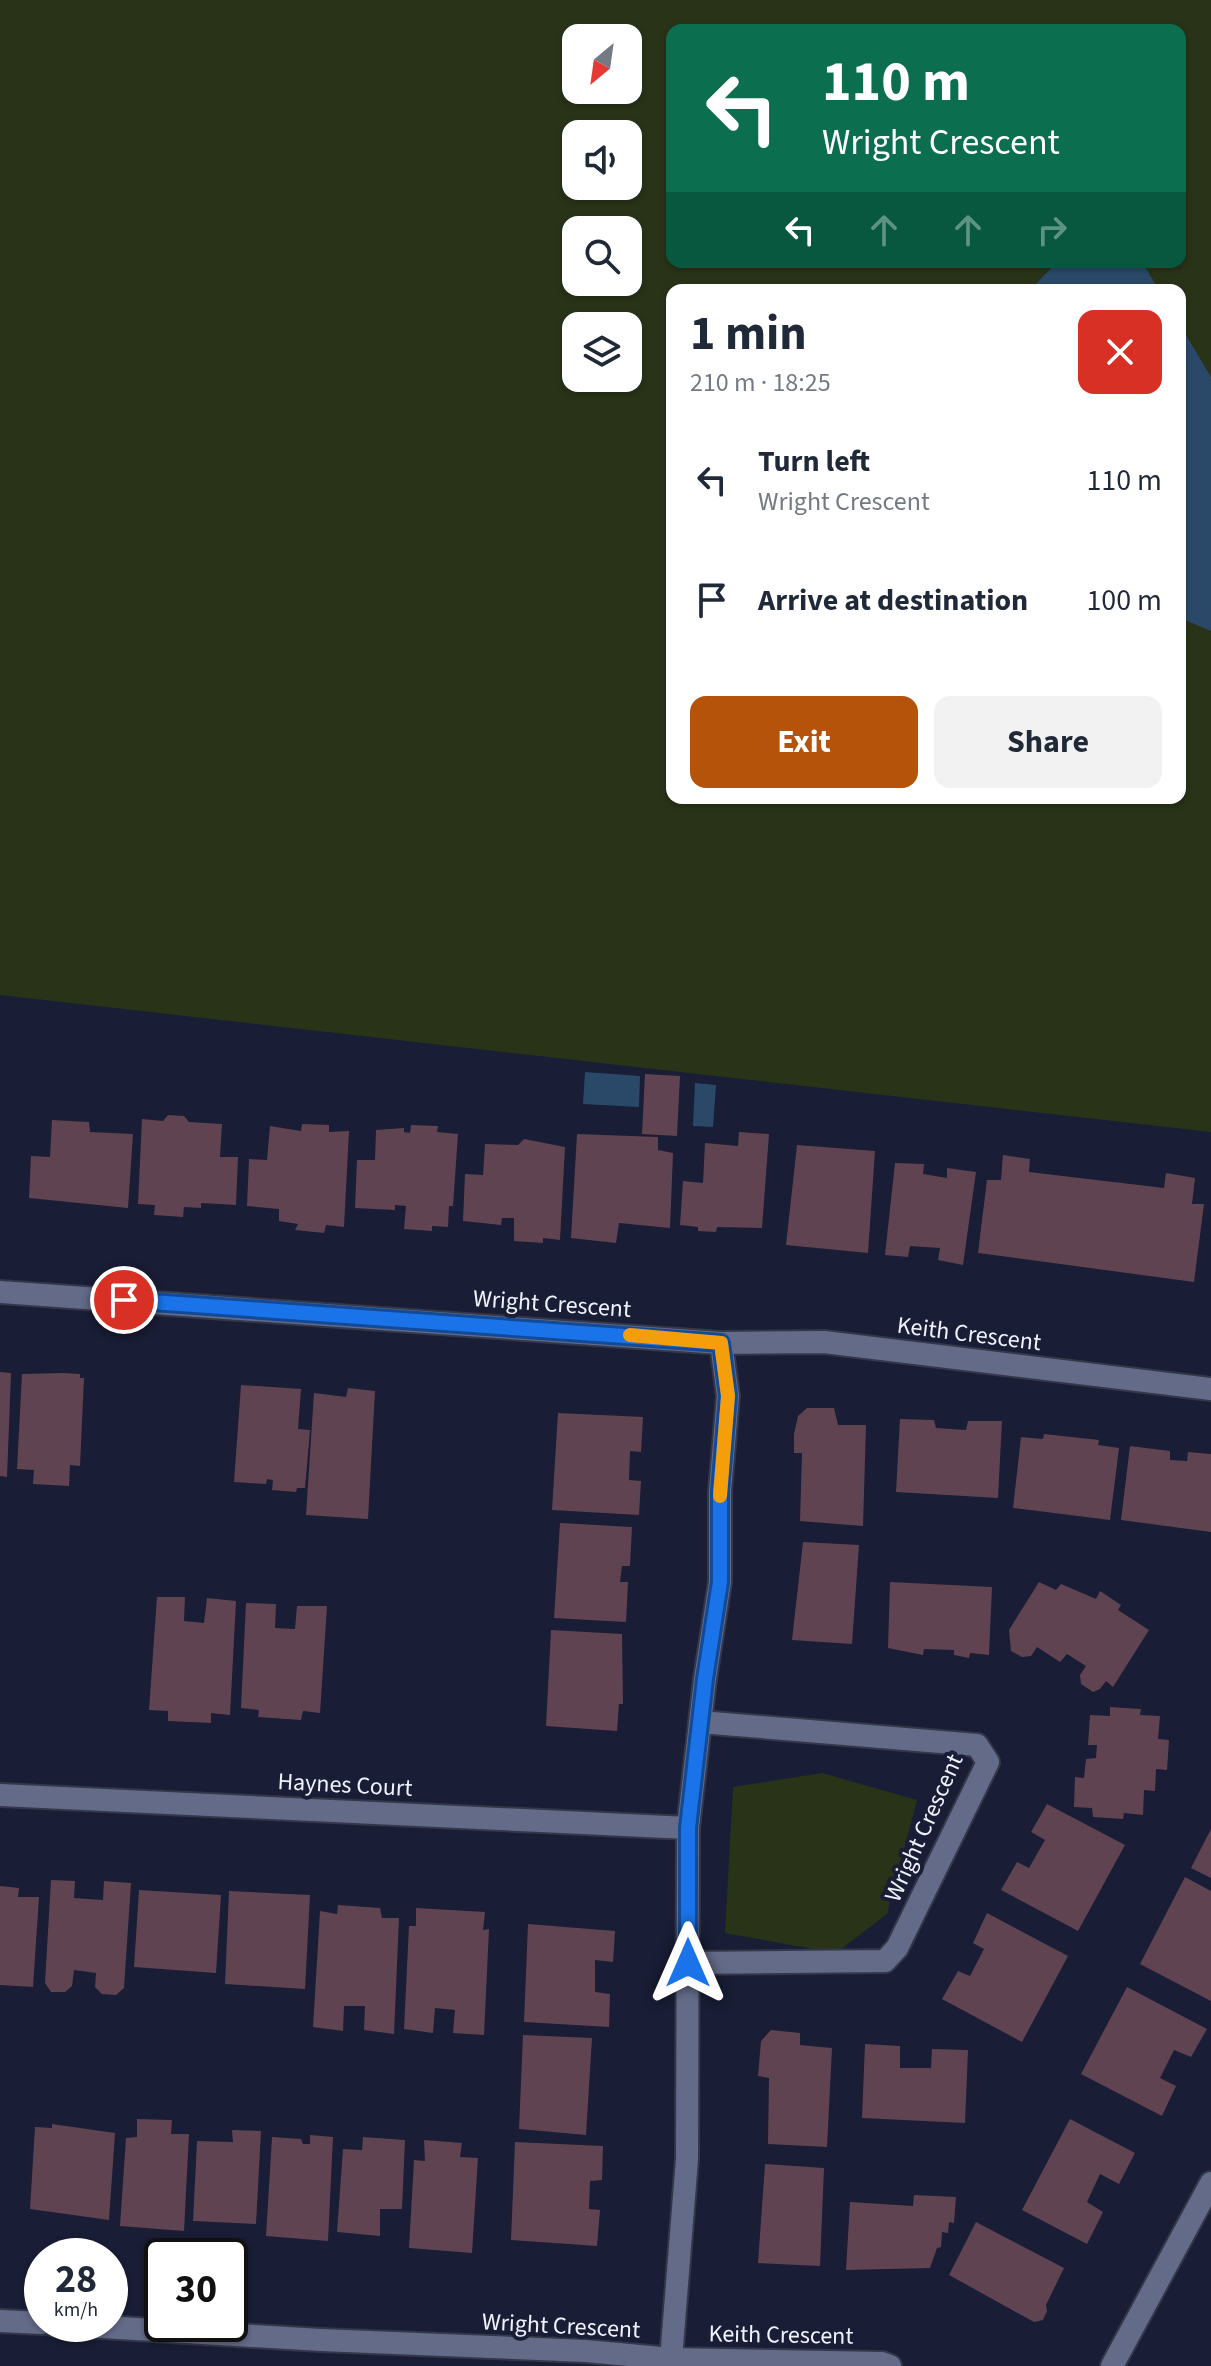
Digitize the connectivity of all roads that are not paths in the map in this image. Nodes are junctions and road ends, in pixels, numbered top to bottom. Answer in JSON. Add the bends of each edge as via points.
{"nodes":[{"id":1,"x":0,"y":1292,"type":"edge"},
{"id":2,"x":721,"y":1343,"type":"junction"},
{"id":3,"x":1211,"y":1389,"type":"edge"},
{"id":4,"x":700,"y":1722,"type":"junction"},
{"id":5,"x":0,"y":1795,"type":"edge"},
{"id":6,"x":688,"y":1828,"type":"junction"},
{"id":7,"x":688,"y":1963,"type":"junction"},
{"id":8,"x":1211,"y":2183,"type":"edge"},
{"id":9,"x":0,"y":2321,"type":"edge"},
{"id":10,"x":24,"y":2322,"type":"edge"},
{"id":11,"x":128,"y":2329,"type":"edge"},
{"id":12,"x":671,"y":2359,"type":"junction"},
{"id":13,"x":890,"y":2366,"type":"edge"},
{"id":14,"x":1112,"y":2366,"type":"edge"}],
"edges":[{"from":1,"to":2,"type":"street","name":"Wright Crescent"},
{"from":2,"to":3,"type":"street","name":"Keith Crescent","via":[[824,1342]]},
{"from":2,"to":4,"type":"street","name":"Wright Crescent","via":[[728,1396],[720,1582]]},
{"from":4,"to":6,"type":"street","name":"Wright Crescent"},
{"from":4,"to":7,"type":"street","name":"Wright Crescent","via":[[977,1745],[988,1762],[897,1948],[885,1961]]},
{"from":5,"to":6,"type":"street","name":"Haynes Court"},
{"from":6,"to":7,"type":"street","name":"Wright Crescent"},
{"from":7,"to":12,"type":"street","name":"Wright Crescent","via":[[687,2159]]},
{"from":8,"to":14,"type":"street"},
{"from":9,"to":10,"type":"street"},
{"from":11,"to":12,"type":"street","name":"Wright Crescent"},
{"from":12,"to":13,"type":"street","name":"Keith Crescent"}]}
